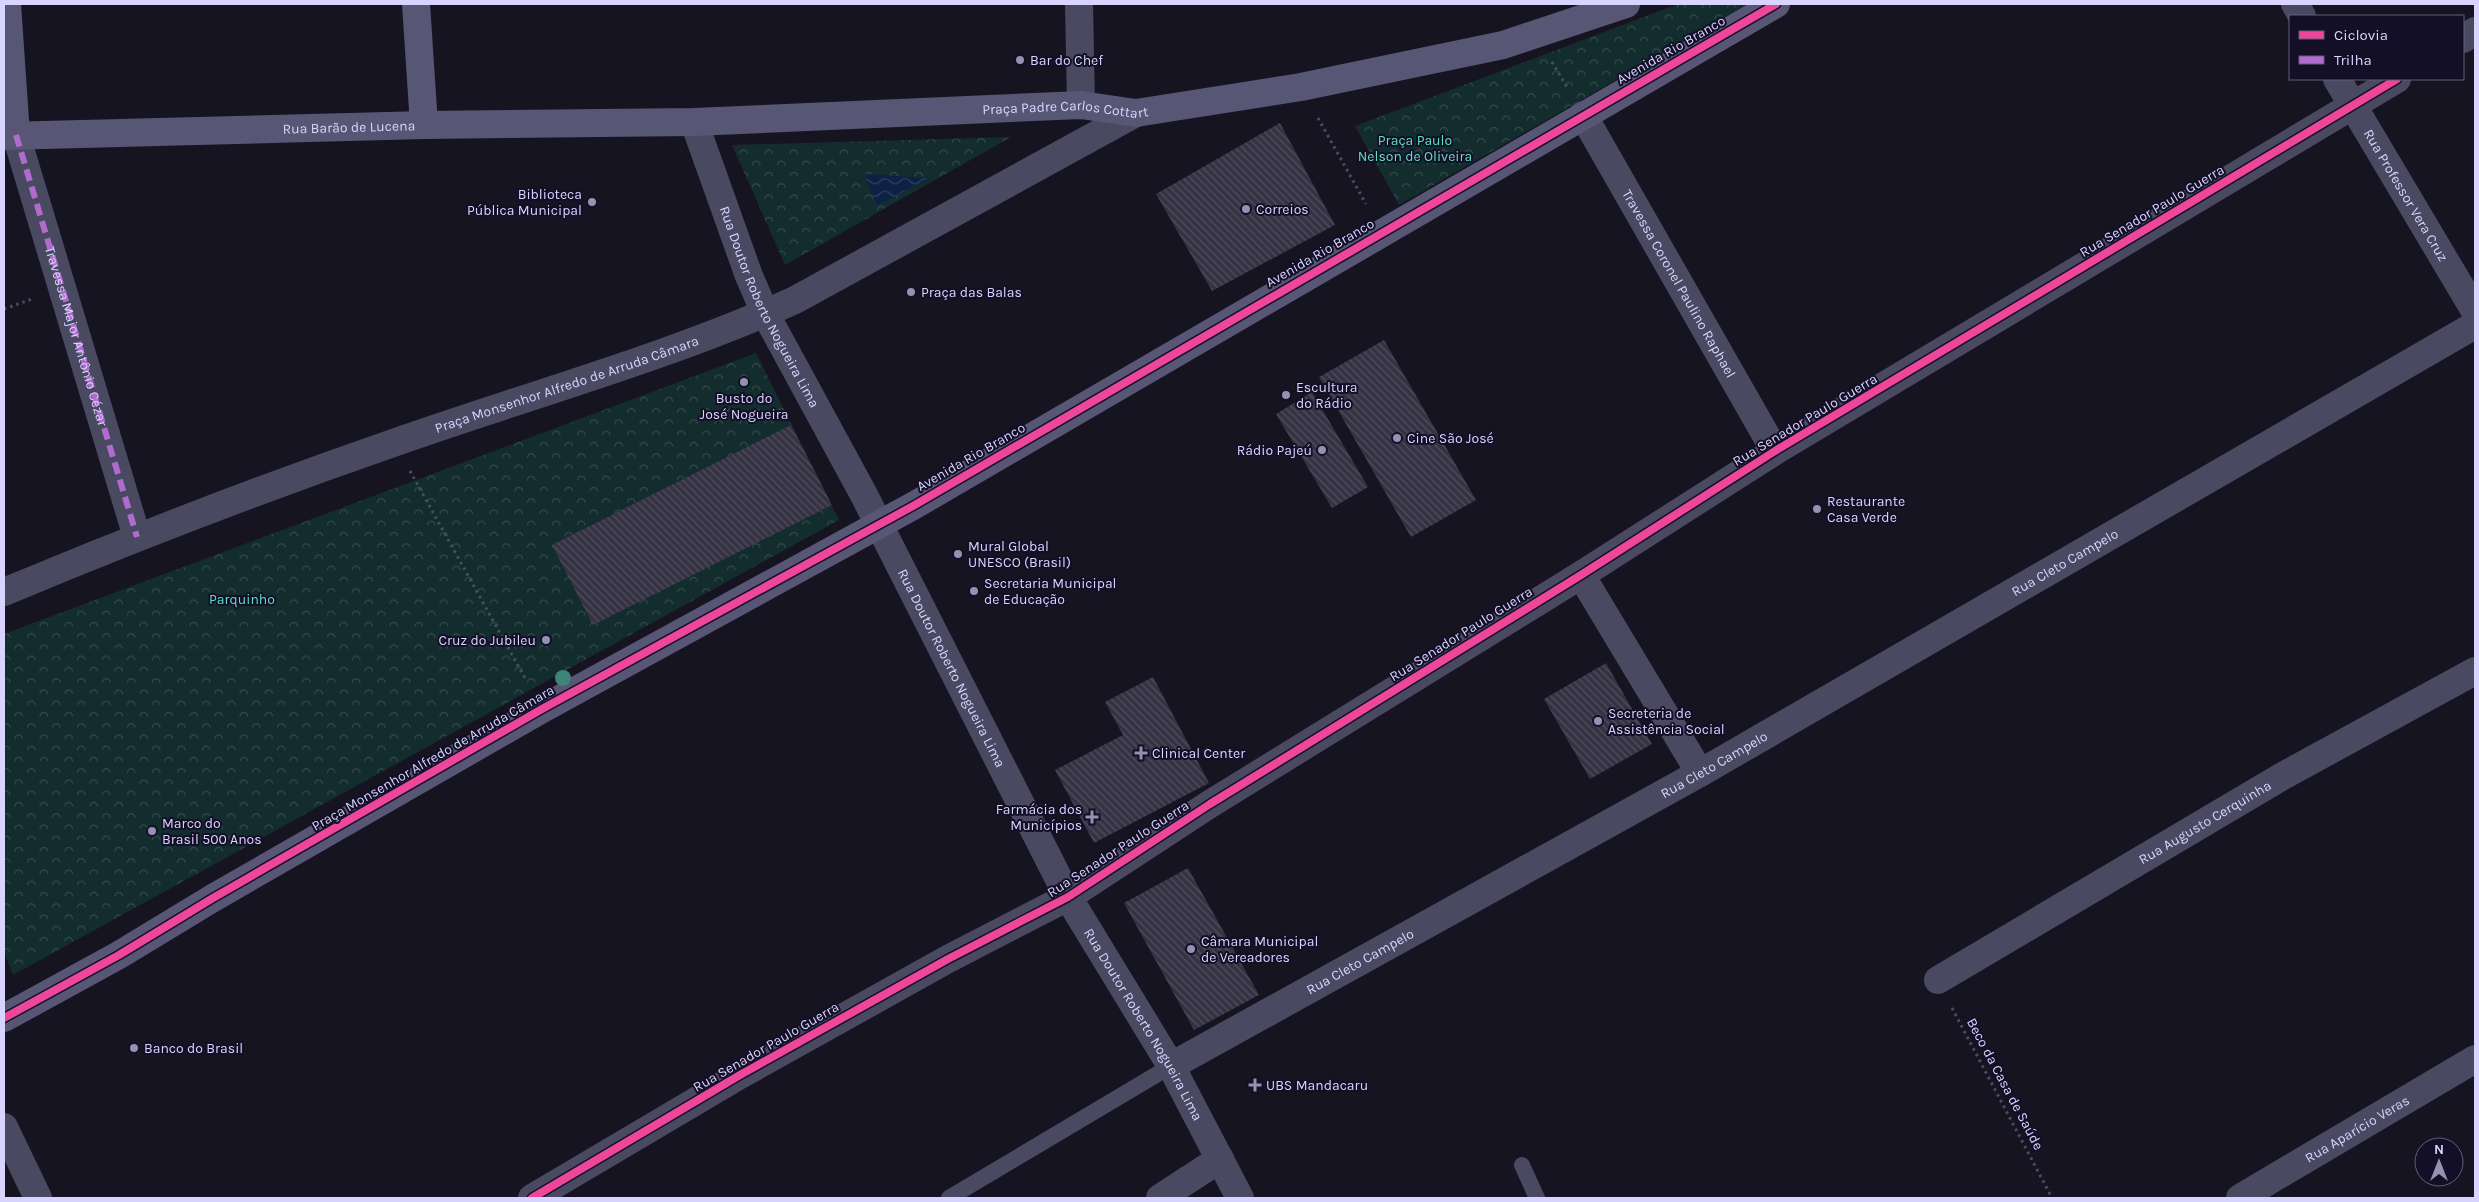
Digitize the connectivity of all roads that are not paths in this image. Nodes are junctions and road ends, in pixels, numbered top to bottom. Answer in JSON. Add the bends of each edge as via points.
{"nodes":[{"id":1,"x":7,"y":4,"type":"edge"},
{"id":2,"x":416,"y":4,"type":"edge"},
{"id":3,"x":1079,"y":4,"type":"edge"},
{"id":4,"x":1626,"y":4,"type":"edge"},
{"id":5,"x":1776,"y":4,"type":"edge"},
{"id":6,"x":2295,"y":4,"type":"edge"},
{"id":7,"x":2301,"y":15,"type":"edge"},
{"id":8,"x":2475,"y":31,"type":"edge"},
{"id":9,"x":2464,"y":38,"type":"edge"},
{"id":10,"x":2338,"y":80,"type":"edge"},
{"id":11,"x":2395,"y":80,"type":"edge"},
{"id":12,"x":1080,"y":105,"type":"junction"},
{"id":13,"x":2352,"y":106,"type":"junction"},
{"id":14,"x":1136,"y":113,"type":"junction"},
{"id":15,"x":1583,"y":115,"type":"junction"},
{"id":16,"x":694,"y":122,"type":"junction"},
{"id":17,"x":424,"y":125,"type":"junction"},
{"id":18,"x":10,"y":135,"type":"edge"},
{"id":19,"x":2475,"y":311,"type":"edge"},
{"id":20,"x":766,"y":313,"type":"junction"},
{"id":21,"x":2475,"y":325,"type":"edge"},
{"id":22,"x":1775,"y":451,"type":"junction"},
{"id":23,"x":878,"y":526,"type":"junction"},
{"id":24,"x":136,"y":537,"type":"junction"},
{"id":25,"x":1582,"y":575,"type":"junction"},
{"id":26,"x":4,"y":592,"type":"edge"},
{"id":27,"x":2475,"y":671,"type":"edge"},
{"id":28,"x":1700,"y":773,"type":"junction"},
{"id":29,"x":1068,"y":898,"type":"junction"},
{"id":30,"x":1938,"y":980,"type":"road end"},
{"id":31,"x":4,"y":1018,"type":"edge"},
{"id":32,"x":2475,"y":1059,"type":"edge"},
{"id":33,"x":1171,"y":1066,"type":"junction"},
{"id":34,"x":4,"y":1127,"type":"edge"},
{"id":35,"x":4,"y":1148,"type":"edge"},
{"id":36,"x":1220,"y":1159,"type":"junction"},
{"id":37,"x":1522,"y":1165,"type":"dead end"},
{"id":38,"x":18,"y":1198,"type":"edge"},
{"id":39,"x":38,"y":1198,"type":"edge"},
{"id":40,"x":532,"y":1198,"type":"edge"},
{"id":41,"x":949,"y":1198,"type":"edge"},
{"id":42,"x":1160,"y":1198,"type":"edge"},
{"id":43,"x":1240,"y":1198,"type":"edge"},
{"id":44,"x":1537,"y":1198,"type":"edge"},
{"id":45,"x":2240,"y":1198,"type":"edge"}],
"edges":[{"from":1,"to":18,"type":"street"},
{"from":2,"to":17,"type":"street"},
{"from":3,"to":12,"type":"street"},
{"from":4,"to":14,"type":"street","via":[[1502,45],[1300,87]]},
{"from":5,"to":15,"type":"street","name":"Avenida Rio Branco"},
{"from":6,"to":7,"type":"street"},
{"from":8,"to":9,"type":"street"},
{"from":10,"to":13,"type":"street","name":"Rua Professor Vera Cruz"},
{"from":11,"to":13,"type":"street","name":"Rua Senador Paulo Guerra"},
{"from":12,"to":14,"type":"street","name":"Praça Padre Carlos Cottart"},
{"from":12,"to":16,"type":"street","name":"Praça Padre Carlos Cottart"},
{"from":13,"to":19,"type":"street","name":"Rua Professor Vera Cruz"},
{"from":13,"to":22,"type":"street","name":"Rua Senador Paulo Guerra"},
{"from":14,"to":20,"type":"street","name":"Praça Padre Carlos Cottart"},
{"from":15,"to":22,"type":"street","name":"Travessa Coronel Paulino Raphael"},
{"from":15,"to":23,"type":"street","name":"Avenida Rio Branco"},
{"from":16,"to":17,"type":"street","name":"Rua Barão de Lucena"},
{"from":16,"to":20,"type":"street","name":"Rua Doutor Roberto Nogueira Lima","via":[[749,276]]},
{"from":17,"to":18,"type":"street","name":"Rua Barão de Lucena"},
{"from":18,"to":24,"type":"street","name":"Travessa Major Antônio Cézar"},
{"from":20,"to":23,"type":"street","name":"Rua Doutor Roberto Nogueira Lima"},
{"from":20,"to":24,"type":"street","name":"Praça Monsenhor Alfredo de Arruda Câmara","via":[[720,332],[394,442]]},
{"from":21,"to":28,"type":"street","name":"Rua Cleto Campelo"},
{"from":22,"to":25,"type":"street","name":"Rua Senador Paulo Guerra"},
{"from":23,"to":29,"type":"street","name":"Rua Doutor Roberto Nogueira Lima"},
{"from":23,"to":31,"type":"street","name":"Praça Monsenhor Alfredo de Arruda Câmara","via":[[542,709],[119,955]]},
{"from":24,"to":26,"type":"street","name":"Praça Monsenhor Alfredo de Arruda Câmara"},
{"from":25,"to":28,"type":"street"},
{"from":25,"to":29,"type":"street","name":"Rua Senador Paulo Guerra","via":[[1210,804]]},
{"from":27,"to":30,"type":"street","name":"Rua Augusto Cerquinha","via":[[2281,777]]},
{"from":28,"to":33,"type":"street","name":"Rua Cleto Campelo"},
{"from":29,"to":33,"type":"street","name":"Rua Doutor Roberto Nogueira Lima"},
{"from":29,"to":40,"type":"street","name":"Rua Senador Paulo Guerra","via":[[948,959],[740,1075]]},
{"from":32,"to":45,"type":"street","name":"Rua Aparício Veras"},
{"from":33,"to":36,"type":"street","name":"Rua Doutor Roberto Nogueira Lima"},
{"from":33,"to":41,"type":"lane","name":"Rua Cleto Campelo"},
{"from":34,"to":39,"type":"street"},
{"from":35,"to":38,"type":"street"},
{"from":36,"to":42,"type":"street"},
{"from":36,"to":43,"type":"street","name":"Rua Doutor Roberto Nogueira Lima"},
{"from":37,"to":44,"type":"lane"}]}
